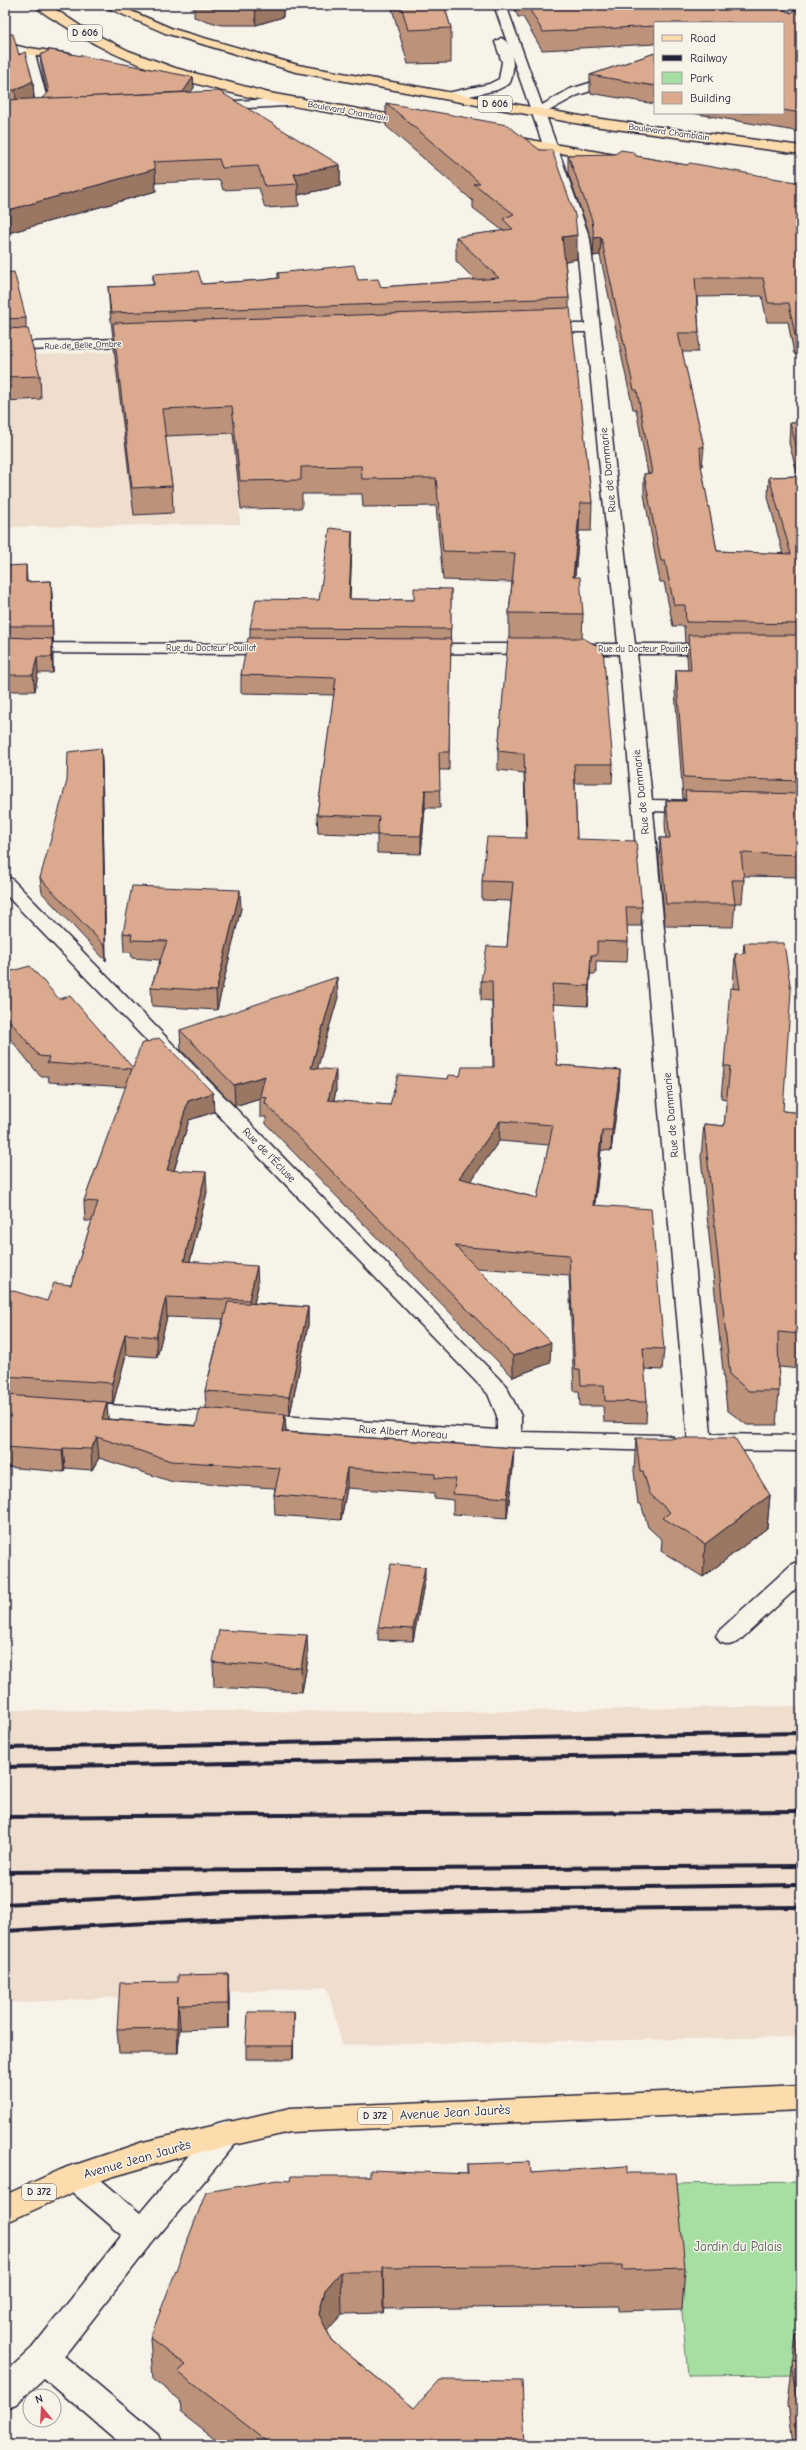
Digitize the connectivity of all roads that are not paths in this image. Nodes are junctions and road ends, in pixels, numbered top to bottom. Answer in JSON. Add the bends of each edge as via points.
{"nodes":[{"id":1,"x":41,"y":5,"type":"edge"},
{"id":2,"x":106,"y":5,"type":"edge"},
{"id":3,"x":488,"y":5,"type":"edge"},
{"id":4,"x":500,"y":5,"type":"edge"},
{"id":5,"x":787,"y":5,"type":"edge"},
{"id":6,"x":791,"y":27,"type":"edge"},
{"id":7,"x":5,"y":47,"type":"edge"},
{"id":8,"x":30,"y":52,"type":"junction"},
{"id":9,"x":84,"y":60,"type":"edge"},
{"id":10,"x":122,"y":66,"type":"edge"},
{"id":11,"x":654,"y":67,"type":"edge"},
{"id":12,"x":191,"y":76,"type":"junction"},
{"id":13,"x":451,"y":96,"type":"junction"},
{"id":14,"x":300,"y":102,"type":"junction"},
{"id":15,"x":197,"y":107,"type":"edge"},
{"id":16,"x":538,"y":112,"type":"junction"},
{"id":17,"x":49,"y":114,"type":"edge"},
{"id":18,"x":20,"y":115,"type":"junction"},
{"id":19,"x":5,"y":116,"type":"edge"},
{"id":20,"x":5,"y":123,"type":"edge"},
{"id":21,"x":429,"y":125,"type":"edge"},
{"id":22,"x":489,"y":136,"type":"edge"},
{"id":23,"x":552,"y":148,"type":"junction"},
{"id":24,"x":801,"y":150,"type":"edge"},
{"id":25,"x":634,"y":163,"type":"edge"},
{"id":26,"x":524,"y":328,"type":"edge"},
{"id":27,"x":593,"y":328,"type":"junction"},
{"id":28,"x":162,"y":342,"type":"edge"},
{"id":29,"x":5,"y":347,"type":"edge"},
{"id":30,"x":5,"y":648,"type":"edge"},
{"id":31,"x":292,"y":649,"type":"edge"},
{"id":32,"x":403,"y":649,"type":"edge"},
{"id":33,"x":628,"y":649,"type":"junction"},
{"id":34,"x":732,"y":649,"type":"edge"},
{"id":35,"x":643,"y":805,"type":"junction"},
{"id":36,"x":715,"y":807,"type":"edge"},
{"id":37,"x":5,"y":884,"type":"edge"},
{"id":38,"x":60,"y":1410,"type":"edge"},
{"id":39,"x":509,"y":1439,"type":"junction"},
{"id":40,"x":700,"y":1442,"type":"junction"},
{"id":41,"x":801,"y":1442,"type":"edge"},
{"id":42,"x":801,"y":1570,"type":"edge"},
{"id":43,"x":729,"y":1636,"type":"dead end"},
{"id":44,"x":801,"y":2098,"type":"edge"},
{"id":45,"x":226,"y":2133,"type":"junction"},
{"id":46,"x":76,"y":2177,"type":"junction"},
{"id":47,"x":5,"y":2210,"type":"edge"},
{"id":48,"x":142,"y":2233,"type":"junction"},
{"id":49,"x":43,"y":2358,"type":"junction"},
{"id":50,"x":5,"y":2394,"type":"edge"},
{"id":51,"x":146,"y":2445,"type":"edge"}],
"edges":[{"from":1,"to":12,"type":"main road","number":"D 606","via":[[74,28],[102,43]]},
{"from":2,"to":13,"type":"main road","name":"Boulevard Chamblain","number":"D 606","via":[[193,39],[296,68]]},
{"from":3,"to":13,"type":"street","name":"Boulevard Chamblain","via":[[508,62],[505,81],[493,87]]},
{"from":4,"to":16,"type":"street"},
{"from":5,"to":6,"type":"street"},
{"from":7,"to":8,"type":"street"},
{"from":8,"to":9,"type":"main road"},
{"from":8,"to":18,"type":"street","via":[[42,103]]},
{"from":10,"to":12,"type":"main road"},
{"from":11,"to":16,"type":"street","via":[[574,92]]},
{"from":12,"to":14,"type":"main road","name":"Boulevard Chamblain","number":"D 606"},
{"from":13,"to":16,"type":"main road","name":"Boulevard Chamblain","number":"D 606"},
{"from":14,"to":15,"type":"street"},
{"from":14,"to":21,"type":"main road","name":"Boulevard Chamblain","number":"D 606"},
{"from":16,"to":23,"type":"street"},
{"from":16,"to":24,"type":"main road","name":"Boulevard Chamblain","number":"D 606","via":[[598,123]]},
{"from":17,"to":18,"type":"street"},
{"from":18,"to":19,"type":"street"},
{"from":18,"to":20,"type":"street"},
{"from":22,"to":23,"type":"main road"},
{"from":23,"to":25,"type":"main road"},
{"from":23,"to":27,"type":"street","name":"Rue de Dammarie","via":[[583,239]]},
{"from":26,"to":27,"type":"street"},
{"from":27,"to":33,"type":"street","name":"Rue de Dammarie"},
{"from":28,"to":29,"type":"street","name":"Rue de Belle Ombre"},
{"from":30,"to":31,"type":"street","name":"Rue du Docteur Pouillot"},
{"from":32,"to":33,"type":"street","name":"Rue du Docteur Pouillot"},
{"from":33,"to":34,"type":"street","name":"Rue du Docteur Pouillot"},
{"from":33,"to":35,"type":"street","name":"Rue de Dammarie"},
{"from":35,"to":36,"type":"street"},
{"from":35,"to":40,"type":"street","name":"Rue de Dammarie"},
{"from":37,"to":39,"type":"street","name":"Rue de l'Écluse","via":[[498,1391],[509,1416]]},
{"from":38,"to":39,"type":"street","name":"Rue Albert Moreau"},
{"from":39,"to":40,"type":"street","name":"Rue Albert Moreau"},
{"from":40,"to":41,"type":"street","name":"Rue Albert Moreau"},
{"from":42,"to":43,"type":"street"},
{"from":44,"to":45,"type":"main road","name":"Avenue Jean Jaurès","number":"D 372","via":[[290,2120]]},
{"from":45,"to":46,"type":"main road","name":"Avenue Jean Jaurès","number":"D 372"},
{"from":45,"to":48,"type":"street"},
{"from":46,"to":47,"type":"main road","name":"Avenue Jean Jaurès","number":"D 372","via":[[33,2194]]},
{"from":46,"to":48,"type":"street"},
{"from":48,"to":49,"type":"street"},
{"from":49,"to":50,"type":"street"},
{"from":49,"to":51,"type":"street"}]}
